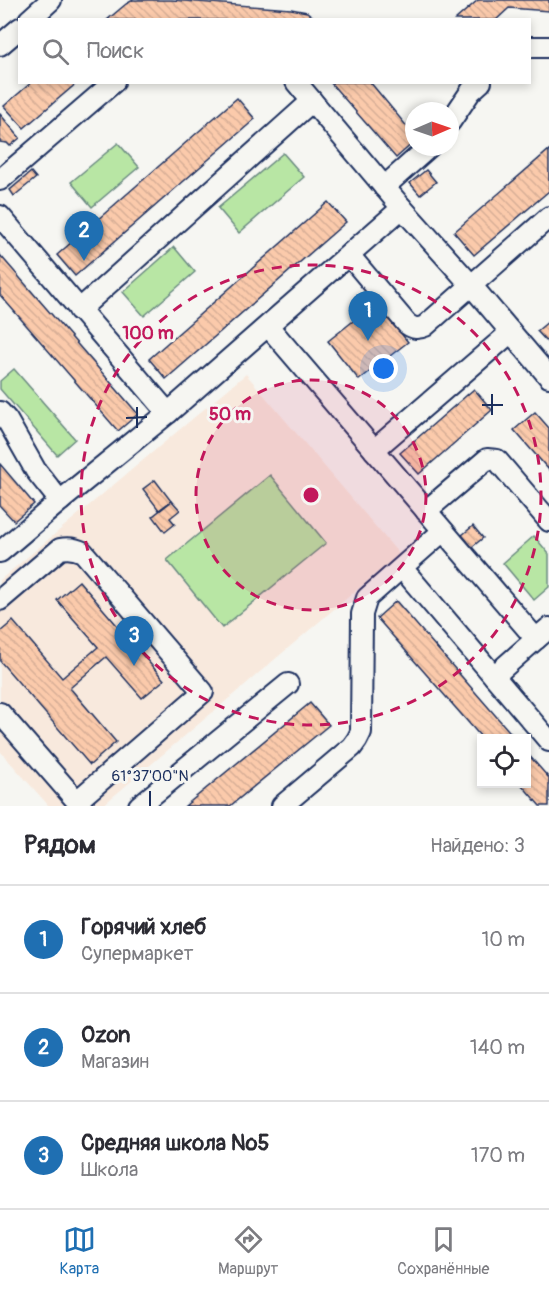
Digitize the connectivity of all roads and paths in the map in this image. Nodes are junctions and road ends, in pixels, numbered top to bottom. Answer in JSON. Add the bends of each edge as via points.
{"nodes":[{"id":1,"x":51,"y":0,"type":"edge"},
{"id":2,"x":31,"y":18,"type":"edge"},
{"id":3,"x":18,"y":30,"type":"edge"},
{"id":4,"x":0,"y":45,"type":"edge"},
{"id":5,"x":531,"y":47,"type":"edge"},
{"id":6,"x":549,"y":47,"type":"edge"},
{"id":7,"x":112,"y":84,"type":"edge"},
{"id":8,"x":298,"y":84,"type":"edge"},
{"id":9,"x":479,"y":84,"type":"edge"},
{"id":10,"x":312,"y":101,"type":"junction"},
{"id":11,"x":459,"y":109,"type":"edge"},
{"id":12,"x":419,"y":156,"type":"edge"},
{"id":13,"x":0,"y":180,"type":"edge"},
{"id":14,"x":384,"y":187,"type":"junction"},
{"id":15,"x":402,"y":208,"type":"junction"},
{"id":16,"x":0,"y":216,"type":"edge"},
{"id":17,"x":549,"y":217,"type":"edge"},
{"id":18,"x":349,"y":255,"type":"junction"},
{"id":19,"x":471,"y":285,"type":"junction"},
{"id":20,"x":79,"y":310,"type":"junction"},
{"id":21,"x":268,"y":326,"type":"junction"},
{"id":22,"x":511,"y":332,"type":"junction"},
{"id":23,"x":549,"y":377,"type":"edge"},
{"id":24,"x":0,"y":412,"type":"edge"},
{"id":25,"x":168,"y":413,"type":"junction"},
{"id":26,"x":374,"y":450,"type":"junction"},
{"id":27,"x":60,"y":501,"type":"junction"},
{"id":28,"x":426,"y":511,"type":"junction"},
{"id":29,"x":549,"y":521,"type":"edge"},
{"id":30,"x":443,"y":531,"type":"junction"},
{"id":31,"x":0,"y":552,"type":"edge"},
{"id":32,"x":402,"y":568,"type":"junction"},
{"id":33,"x":0,"y":600,"type":"edge"},
{"id":34,"x":543,"y":634,"type":"edge"},
{"id":35,"x":494,"y":676,"type":"junction"},
{"id":36,"x":288,"y":684,"type":"dead end"},
{"id":37,"x":0,"y":713,"type":"edge"},
{"id":38,"x":549,"y":741,"type":"edge"},
{"id":39,"x":79,"y":804,"type":"edge"},
{"id":40,"x":139,"y":806,"type":"edge"},
{"id":41,"x":282,"y":806,"type":"edge"}],
"edges":[{"from":1,"to":2,"type":"street"},
{"from":3,"to":4,"type":"street"},
{"from":5,"to":6,"type":"street"},
{"from":7,"to":13,"type":"street"},
{"from":8,"to":10,"type":"street"},
{"from":9,"to":11,"type":"street"},
{"from":10,"to":14,"type":"street"},
{"from":10,"to":20,"type":"street"},
{"from":12,"to":14,"type":"street"},
{"from":14,"to":15,"type":"street"},
{"from":15,"to":18,"type":"street"},
{"from":15,"to":19,"type":"street"},
{"from":16,"to":20,"type":"street"},
{"from":17,"to":19,"type":"street"},
{"from":18,"to":19,"type":"street","via":[[412,328],[425,326]]},
{"from":18,"to":21,"type":"street"},
{"from":19,"to":22,"type":"street"},
{"from":20,"to":25,"type":"street"},
{"from":21,"to":25,"type":"street"},
{"from":21,"to":26,"type":"street"},
{"from":22,"to":23,"type":"street"},
{"from":22,"to":26,"type":"street"},
{"from":24,"to":27,"type":"street","via":[[36,471]]},
{"from":25,"to":27,"type":"street"},
{"from":26,"to":28,"type":"street"},
{"from":27,"to":31,"type":"street"},
{"from":28,"to":29,"type":"street","via":[[487,459],[497,460]]},
{"from":28,"to":30,"type":"street"},
{"from":30,"to":32,"type":"street"},
{"from":30,"to":34,"type":"street"},
{"from":32,"to":35,"type":"street"},
{"from":32,"to":41,"type":"street","via":[[364,605],[361,732],[357,740]]},
{"from":33,"to":39,"type":"street","via":[[60,549],[75,548],[83,552],[203,692]]},
{"from":34,"to":35,"type":"street"},
{"from":35,"to":38,"type":"street"},
{"from":36,"to":40,"type":"street"},
{"from":37,"to":39,"type":"street"}]}
